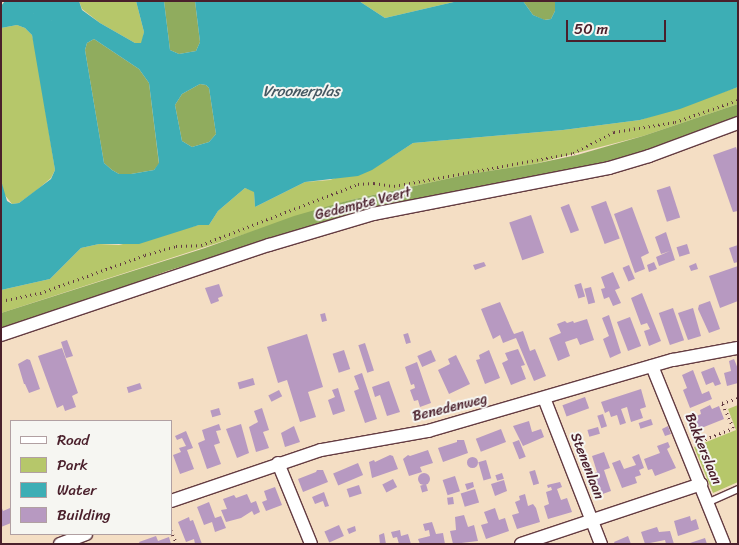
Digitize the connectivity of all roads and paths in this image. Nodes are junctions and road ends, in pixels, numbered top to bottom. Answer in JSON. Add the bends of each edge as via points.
{"nodes":[{"id":1,"x":738,"y":100,"type":"edge"},
{"id":2,"x":738,"y":123,"type":"edge"},
{"id":3,"x":1,"y":301,"type":"edge"},
{"id":4,"x":1,"y":335,"type":"edge"},
{"id":5,"x":738,"y":348,"type":"edge"},
{"id":6,"x":652,"y":366,"type":"junction"},
{"id":7,"x":544,"y":398,"type":"junction"},
{"id":8,"x":738,"y":398,"type":"edge"},
{"id":9,"x":686,"y":447,"type":"junction"},
{"id":10,"x":278,"y":463,"type":"junction"},
{"id":11,"x":701,"y":484,"type":"junction"},
{"id":12,"x":738,"y":489,"type":"edge"},
{"id":13,"x":172,"y":501,"type":"edge"},
{"id":14,"x":709,"y":502,"type":"junction"},
{"id":15,"x":592,"y":522,"type":"junction"},
{"id":16,"x":172,"y":532,"type":"edge"},
{"id":17,"x":83,"y":535,"type":"edge"},
{"id":18,"x":60,"y":544,"type":"edge"},
{"id":19,"x":177,"y":544,"type":"edge"},
{"id":20,"x":311,"y":544,"type":"edge"},
{"id":21,"x":522,"y":544,"type":"edge"},
{"id":22,"x":601,"y":544,"type":"edge"},
{"id":23,"x":724,"y":544,"type":"edge"}],
"edges":[{"from":1,"to":3,"type":"path","via":[[675,122],[614,132],[572,153],[394,186],[358,184],[201,245],[168,248],[40,293]]},
{"from":2,"to":4,"type":"street","name":"Gedempte Veert","via":[[609,168],[373,214],[269,245]]},
{"from":5,"to":6,"type":"street","name":"Benedenweg"},
{"from":6,"to":7,"type":"street","name":"Benedenweg"},
{"from":6,"to":9,"type":"street","name":"Bakkerslaan"},
{"from":7,"to":10,"type":"street","name":"Benedenweg","via":[[428,431],[321,450]]},
{"from":7,"to":15,"type":"street","name":"Stenenlaan"},
{"from":8,"to":9,"type":"path","via":[[722,402],[733,428]]},
{"from":9,"to":11,"type":"street","name":"Bakkerslaan"},
{"from":10,"to":13,"type":"street","name":"Benedenweg"},
{"from":10,"to":20,"type":"street"},
{"from":11,"to":14,"type":"street","name":"Bakkerslaan"},
{"from":11,"to":15,"type":"street"},
{"from":12,"to":14,"type":"lane"},
{"from":14,"to":23,"type":"street","name":"Bakkerslaan"},
{"from":15,"to":21,"type":"street"},
{"from":15,"to":22,"type":"street","name":"Stenenlaan"},
{"from":16,"to":19,"type":"path"},
{"from":17,"to":18,"type":"street"}]}
